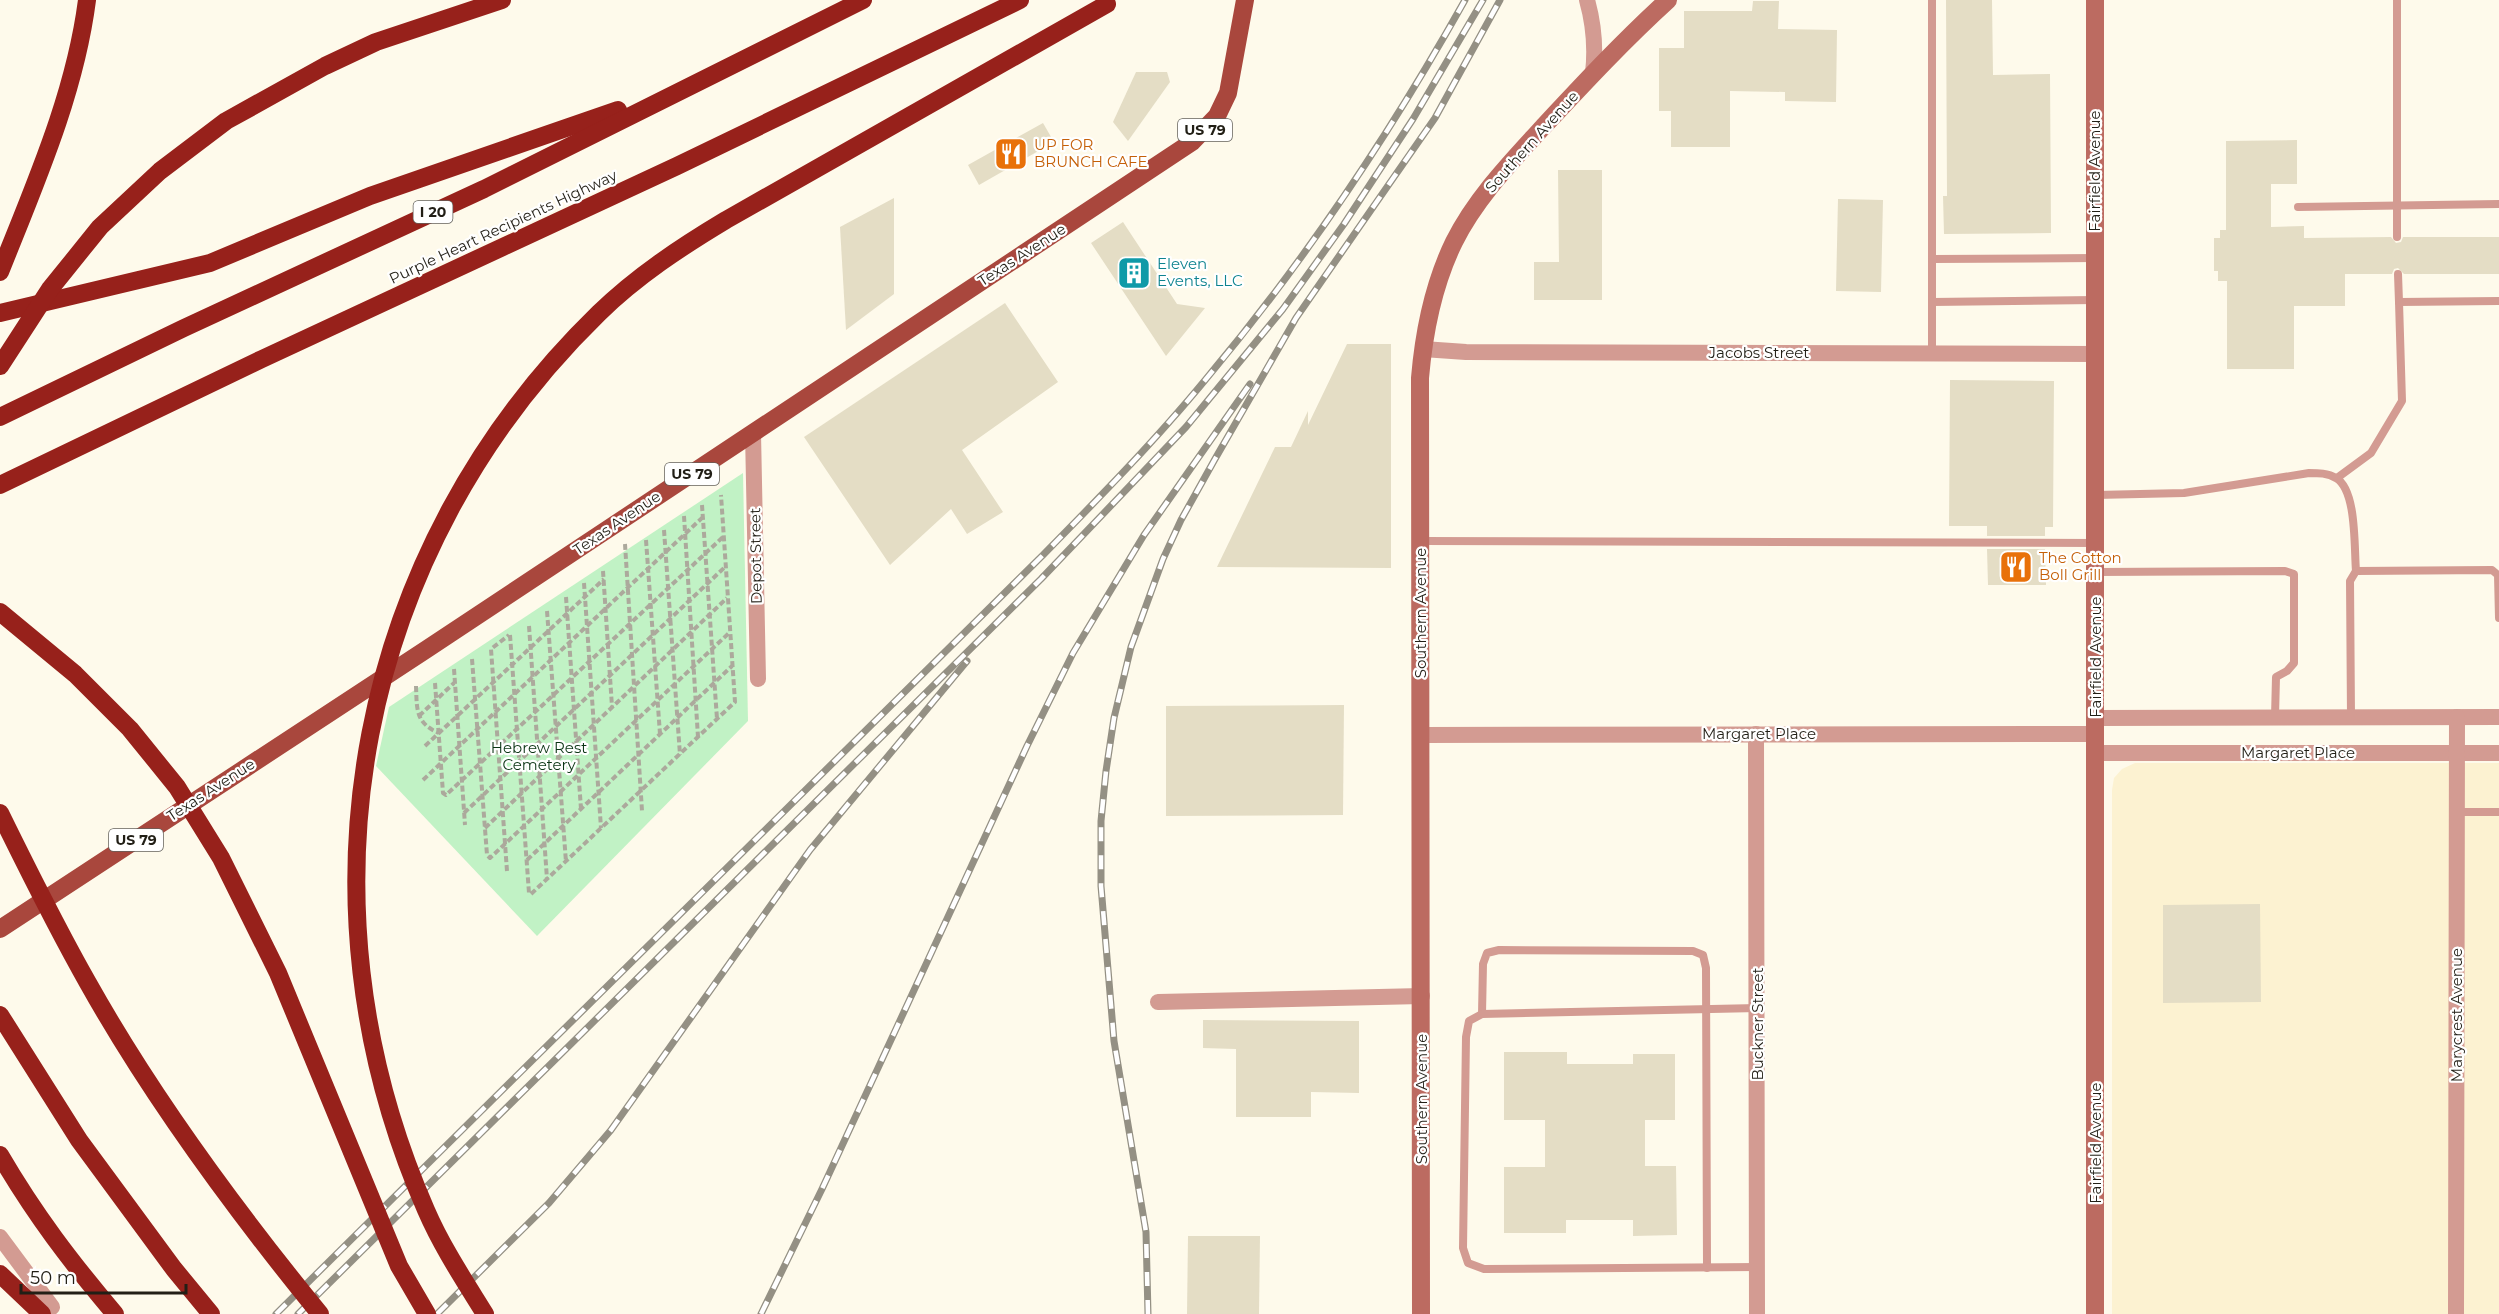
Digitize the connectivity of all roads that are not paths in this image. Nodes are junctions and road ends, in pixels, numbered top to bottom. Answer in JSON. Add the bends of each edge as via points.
{"nodes":[{"id":1,"x":87,"y":0,"type":"edge"},
{"id":2,"x":502,"y":0,"type":"edge"},
{"id":3,"x":863,"y":0,"type":"edge"},
{"id":4,"x":1020,"y":0,"type":"edge"},
{"id":5,"x":1245,"y":0,"type":"edge"},
{"id":6,"x":1587,"y":0,"type":"edge"},
{"id":7,"x":1668,"y":0,"type":"edge"},
{"id":8,"x":1932,"y":0,"type":"edge"},
{"id":9,"x":2095,"y":0,"type":"edge"},
{"id":10,"x":2397,"y":0,"type":"edge"},
{"id":11,"x":1110,"y":2,"type":"edge"},
{"id":12,"x":1593,"y":73,"type":"junction"},
{"id":13,"x":682,"y":88,"type":"junction"},
{"id":14,"x":2499,"y":204,"type":"edge"},
{"id":15,"x":2397,"y":206,"type":"junction"},
{"id":16,"x":2298,"y":207,"type":"dead end"},
{"id":17,"x":2397,"y":237,"type":"dead end"},
{"id":18,"x":2096,"y":258,"type":"junction"},
{"id":19,"x":1932,"y":259,"type":"junction"},
{"id":20,"x":0,"y":272,"type":"edge"},
{"id":21,"x":2398,"y":274,"type":"dead end"},
{"id":22,"x":2096,"y":300,"type":"junction"},
{"id":23,"x":2499,"y":301,"type":"edge"},
{"id":24,"x":1932,"y":302,"type":"junction"},
{"id":25,"x":2399,"y":302,"type":"junction"},
{"id":26,"x":0,"y":313,"type":"edge"},
{"id":27,"x":1423,"y":349,"type":"junction"},
{"id":28,"x":1932,"y":353,"type":"junction"},
{"id":29,"x":2096,"y":354,"type":"junction"},
{"id":30,"x":0,"y":366,"type":"edge"},
{"id":31,"x":0,"y":417,"type":"edge"},
{"id":32,"x":753,"y":433,"type":"junction"},
{"id":33,"x":17,"y":477,"type":"junction"},
{"id":34,"x":2337,"y":478,"type":"junction"},
{"id":35,"x":0,"y":485,"type":"edge"},
{"id":36,"x":0,"y":490,"type":"edge"},
{"id":37,"x":2096,"y":495,"type":"junction"},
{"id":38,"x":1421,"y":541,"type":"junction"},
{"id":39,"x":2096,"y":543,"type":"junction"},
{"id":40,"x":2356,"y":571,"type":"junction"},
{"id":41,"x":2096,"y":572,"type":"junction"},
{"id":42,"x":0,"y":612,"type":"edge"},
{"id":43,"x":2499,"y":618,"type":"edge"},
{"id":44,"x":758,"y":679,"type":"dead end"},
{"id":45,"x":2275,"y":717,"type":"junction"},
{"id":46,"x":2351,"y":717,"type":"junction"},
{"id":47,"x":2457,"y":717,"type":"junction"},
{"id":48,"x":2499,"y":717,"type":"edge"},
{"id":49,"x":2096,"y":726,"type":"junction"},
{"id":50,"x":1756,"y":734,"type":"junction"},
{"id":51,"x":1422,"y":735,"type":"junction"},
{"id":52,"x":2096,"y":753,"type":"junction"},
{"id":53,"x":2457,"y":753,"type":"junction"},
{"id":54,"x":2499,"y":753,"type":"edge"},
{"id":55,"x":2457,"y":812,"type":"junction"},
{"id":56,"x":0,"y":813,"type":"edge"},
{"id":57,"x":2499,"y":813,"type":"edge"},
{"id":58,"x":0,"y":929,"type":"edge"},
{"id":59,"x":1422,"y":996,"type":"junction"},
{"id":60,"x":1158,"y":1002,"type":"dead end"},
{"id":61,"x":1758,"y":1008,"type":"junction"},
{"id":62,"x":1707,"y":1010,"type":"junction"},
{"id":63,"x":1482,"y":1014,"type":"junction"},
{"id":64,"x":0,"y":1015,"type":"edge"},
{"id":65,"x":0,"y":1155,"type":"edge"},
{"id":66,"x":0,"y":1237,"type":"edge"},
{"id":67,"x":1707,"y":1268,"type":"junction"},
{"id":68,"x":1758,"y":1268,"type":"junction"},
{"id":69,"x":0,"y":1274,"type":"edge"},
{"id":70,"x":47,"y":1310,"type":"edge"},
{"id":71,"x":115,"y":1314,"type":"edge"},
{"id":72,"x":211,"y":1314,"type":"edge"},
{"id":73,"x":320,"y":1314,"type":"edge"},
{"id":74,"x":427,"y":1314,"type":"edge"},
{"id":75,"x":485,"y":1314,"type":"edge"},
{"id":76,"x":1421,"y":1314,"type":"edge"},
{"id":77,"x":1757,"y":1314,"type":"edge"},
{"id":78,"x":2095,"y":1314,"type":"edge"},
{"id":79,"x":2456,"y":1314,"type":"edge"}],
"edges":[{"from":1,"to":20,"type":"highway","via":[[66,97]]},
{"from":2,"to":30,"type":"highway","bridge":true,"via":[[376,42],[274,93],[217,128],[160,171],[100,227],[50,289]]},
{"from":3,"to":13,"type":"highway","number":"I 20"},
{"from":4,"to":33,"type":"highway","name":"Purple Heart Recipients Highway","via":[[708,152]]},
{"from":5,"to":32,"type":"main road","name":"Texas Avenue","number":"US 79","via":[[1231,78],[1222,106],[1208,128]]},
{"from":6,"to":12,"type":"street","via":[[1595,40]]},
{"from":7,"to":12,"type":"street","name":"Southern Avenue"},
{"from":8,"to":19,"type":"lane"},
{"from":9,"to":18,"type":"street","name":"Fairfield Avenue"},
{"from":10,"to":15,"type":"lane"},
{"from":11,"to":75,"type":"highway","bridge":true,"via":[[726,220],[642,276],[600,312],[540,376],[488,447],[439,528],[401,619],[369,737],[357,823],[359,955],[378,1064],[405,1160],[451,1259]]},
{"from":12,"to":27,"type":"street","name":"Southern Avenue","via":[[1478,202],[1443,267]]},
{"from":13,"to":26,"type":"highway","via":[[370,196],[210,263]]},
{"from":13,"to":31,"type":"highway","number":"I 20","via":[[484,189]]},
{"from":14,"to":15,"type":"lane"},
{"from":15,"to":16,"type":"lane"},
{"from":15,"to":17,"type":"lane"},
{"from":18,"to":19,"type":"lane"},
{"from":18,"to":22,"type":"street","name":"Fairfield Avenue"},
{"from":19,"to":24,"type":"lane"},
{"from":21,"to":25,"type":"lane"},
{"from":22,"to":24,"type":"lane"},
{"from":22,"to":29,"type":"street","name":"Fairfield Avenue"},
{"from":23,"to":25,"type":"lane"},
{"from":24,"to":28,"type":"lane"},
{"from":25,"to":34,"type":"lane","via":[[2402,401],[2371,453]]},
{"from":27,"to":28,"type":"street","name":"Jacobs Street"},
{"from":27,"to":38,"type":"street","name":"Southern Avenue"},
{"from":28,"to":29,"type":"street","name":"Jacobs Street"},
{"from":29,"to":37,"type":"street","name":"Fairfield Avenue"},
{"from":32,"to":44,"type":"street","name":"Depot Street"},
{"from":32,"to":58,"type":"main road","name":"Texas Avenue","number":"US 79"},
{"from":33,"to":35,"type":"highway","name":"Purple Heart Recipients Highway"},
{"from":33,"to":36,"type":"highway"},
{"from":34,"to":37,"type":"lane","via":[[2309,473],[2184,493]]},
{"from":34,"to":40,"type":"lane","via":[[2346,487],[2350,503]]},
{"from":37,"to":39,"type":"street","name":"Fairfield Avenue"},
{"from":38,"to":39,"type":"lane"},
{"from":38,"to":51,"type":"street","name":"Southern Avenue"},
{"from":39,"to":41,"type":"street","name":"Fairfield Avenue"},
{"from":40,"to":43,"type":"lane","via":[[2492,570],[2498,575]]},
{"from":40,"to":46,"type":"lane","via":[[2350,581]]},
{"from":41,"to":45,"type":"lane","via":[[2294,574],[2294,663],[2276,677]]},
{"from":41,"to":49,"type":"street","name":"Fairfield Avenue"},
{"from":42,"to":74,"type":"highway","bridge":true,"via":[[75,674],[130,729],[177,788],[221,858],[278,973],[399,1266]]},
{"from":45,"to":46,"type":"street","name":"Margaret Place"},
{"from":45,"to":49,"type":"street","name":"Margaret Place"},
{"from":46,"to":47,"type":"street","name":"Margaret Place"},
{"from":47,"to":48,"type":"street","name":"Margaret Place"},
{"from":47,"to":53,"type":"street","name":"Marycrest Avenue"},
{"from":49,"to":50,"type":"street","name":"Margaret Place"},
{"from":49,"to":52,"type":"street","name":"Fairfield Avenue"},
{"from":50,"to":51,"type":"street","name":"Margaret Place"},
{"from":50,"to":61,"type":"street","name":"Buckner Street"},
{"from":51,"to":59,"type":"street","name":"Southern Avenue"},
{"from":52,"to":53,"type":"street","name":"Margaret Place"},
{"from":52,"to":78,"type":"street","name":"Fairfield Avenue"},
{"from":53,"to":54,"type":"street","name":"Margaret Place"},
{"from":53,"to":55,"type":"street","name":"Marycrest Avenue"},
{"from":55,"to":57,"type":"lane"},
{"from":55,"to":79,"type":"street","name":"Marycrest Avenue"},
{"from":56,"to":73,"type":"highway","bridge":true,"via":[[88,984],[142,1071],[233,1204]]},
{"from":59,"to":60,"type":"street"},
{"from":59,"to":76,"type":"street","name":"Southern Avenue"},
{"from":61,"to":62,"type":"lane"},
{"from":61,"to":68,"type":"street","name":"Buckner Street"},
{"from":62,"to":63,"type":"lane"},
{"from":62,"to":63,"type":"lane","via":[[1703,955],[1693,951],[1499,950],[1487,953],[1483,964]]},
{"from":62,"to":67,"type":"lane"},
{"from":63,"to":67,"type":"lane","via":[[1469,1021],[1466,1037],[1463,1248],[1468,1263],[1485,1269]]},
{"from":64,"to":72,"type":"highway","via":[[79,1140]]},
{"from":65,"to":71,"type":"highway","via":[[63,1252]]},
{"from":66,"to":70,"type":"street"},
{"from":67,"to":68,"type":"lane"},
{"from":68,"to":77,"type":"street","name":"Buckner Street"},
{"from":69,"to":70,"type":"highway"}]}
